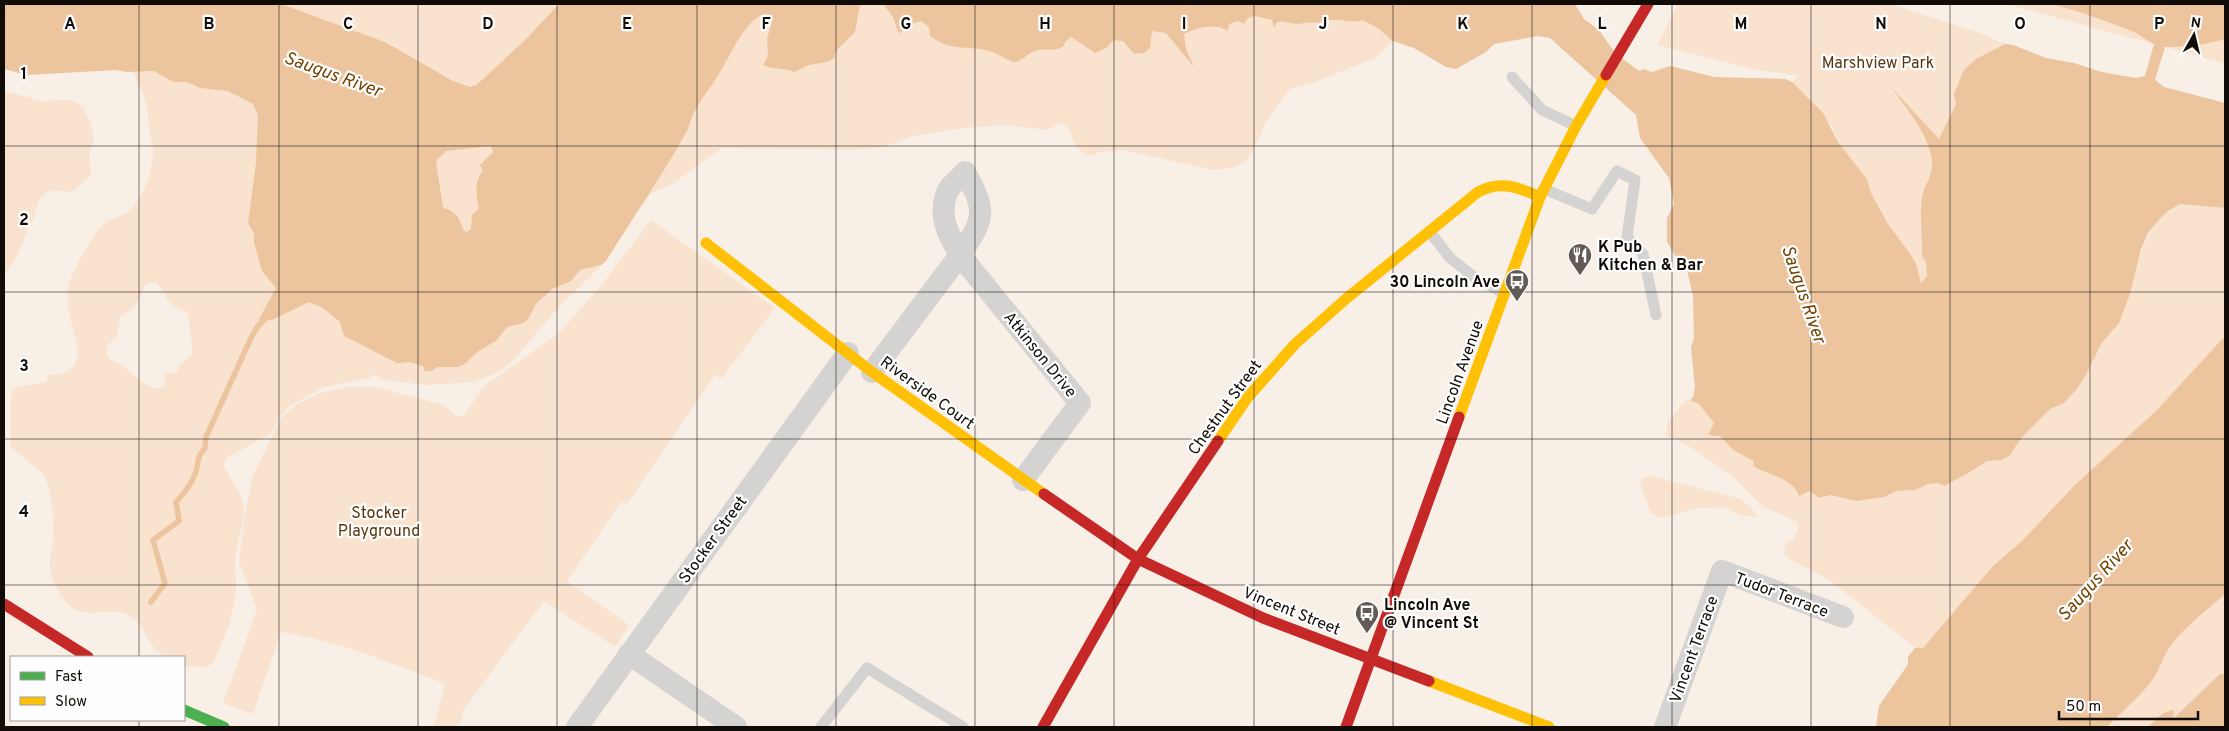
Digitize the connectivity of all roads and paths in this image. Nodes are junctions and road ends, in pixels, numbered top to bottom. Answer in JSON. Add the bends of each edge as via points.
{"nodes":[{"id":1,"x":1648,"y":4,"type":"edge"},
{"id":2,"x":1512,"y":77,"type":"dead end"},
{"id":3,"x":1576,"y":126,"type":"junction"},
{"id":4,"x":1542,"y":193,"type":"junction"},
{"id":5,"x":1429,"y":231,"type":"junction"},
{"id":6,"x":706,"y":243,"type":"dead end"},
{"id":7,"x":1504,"y":294,"type":"junction"},
{"id":8,"x":1656,"y":315,"type":"dead end"},
{"id":9,"x":848,"y":353,"type":"junction"},
{"id":10,"x":872,"y":372,"type":"junction"},
{"id":11,"x":1023,"y":480,"type":"junction"},
{"id":12,"x":1138,"y":559,"type":"junction"},
{"id":13,"x":1722,"y":571,"type":"joint"},
{"id":14,"x":4,"y":604,"type":"edge"},
{"id":15,"x":1843,"y":617,"type":"dead end"},
{"id":16,"x":629,"y":654,"type":"junction"},
{"id":17,"x":86,"y":656,"type":"edge"},
{"id":18,"x":1372,"y":660,"type":"junction"},
{"id":19,"x":185,"y":710,"type":"edge"},
{"id":20,"x":224,"y":727,"type":"edge"},
{"id":21,"x":577,"y":727,"type":"edge"},
{"id":22,"x":736,"y":727,"type":"edge"},
{"id":23,"x":821,"y":727,"type":"edge"},
{"id":24,"x":963,"y":727,"type":"edge"},
{"id":25,"x":1043,"y":727,"type":"edge"},
{"id":26,"x":1346,"y":727,"type":"edge"},
{"id":27,"x":1549,"y":727,"type":"edge"},
{"id":28,"x":1665,"y":727,"type":"edge"}],
"edges":[{"from":1,"to":3,"type":"street","name":"Lincoln Avenue"},
{"from":2,"to":3,"type":"lane","via":[[1542,110]]},
{"from":3,"to":4,"type":"street","name":"Lincoln Avenue"},
{"from":4,"to":5,"type":"street","name":"Chestnut Street","via":[[1492,184]]},
{"from":4,"to":7,"type":"street","name":"Lincoln Avenue"},
{"from":4,"to":8,"type":"lane","via":[[1592,209],[1617,171],[1635,180],[1627,238],[1642,254]]},
{"from":5,"to":7,"type":"lane","via":[[1451,259]]},
{"from":5,"to":12,"type":"street","name":"Chestnut Street","via":[[1347,298],[1270,371],[1224,431]]},
{"from":6,"to":9,"type":"street","name":"Riverside Court"},
{"from":7,"to":18,"type":"street","name":"Lincoln Avenue"},
{"from":9,"to":10,"type":"street","name":"Riverside Court"},
{"from":9,"to":16,"type":"street","name":"Stocker Street"},
{"from":10,"to":11,"type":"street","name":"Riverside Court"},
{"from":10,"to":11,"type":"street","name":"Atkinson Drive","via":[[960,255],[1080,403]]},
{"from":11,"to":12,"type":"street","name":"Riverside Court"},
{"from":12,"to":18,"type":"street","name":"Vincent Street","via":[[1263,618]]},
{"from":12,"to":25,"type":"street","name":"Chestnut Street"},
{"from":13,"to":15,"type":"street","name":"Tudor Terrace"},
{"from":13,"to":28,"type":"street","name":"Vincent Terrace"},
{"from":14,"to":17,"type":"street"},
{"from":16,"to":21,"type":"street","name":"Stocker Street"},
{"from":16,"to":22,"type":"street"},
{"from":18,"to":26,"type":"street","name":"Lincoln Avenue"},
{"from":18,"to":27,"type":"street","name":"Vincent Street"},
{"from":19,"to":20,"type":"street"},
{"from":23,"to":24,"type":"lane","via":[[867,668]]}]}
